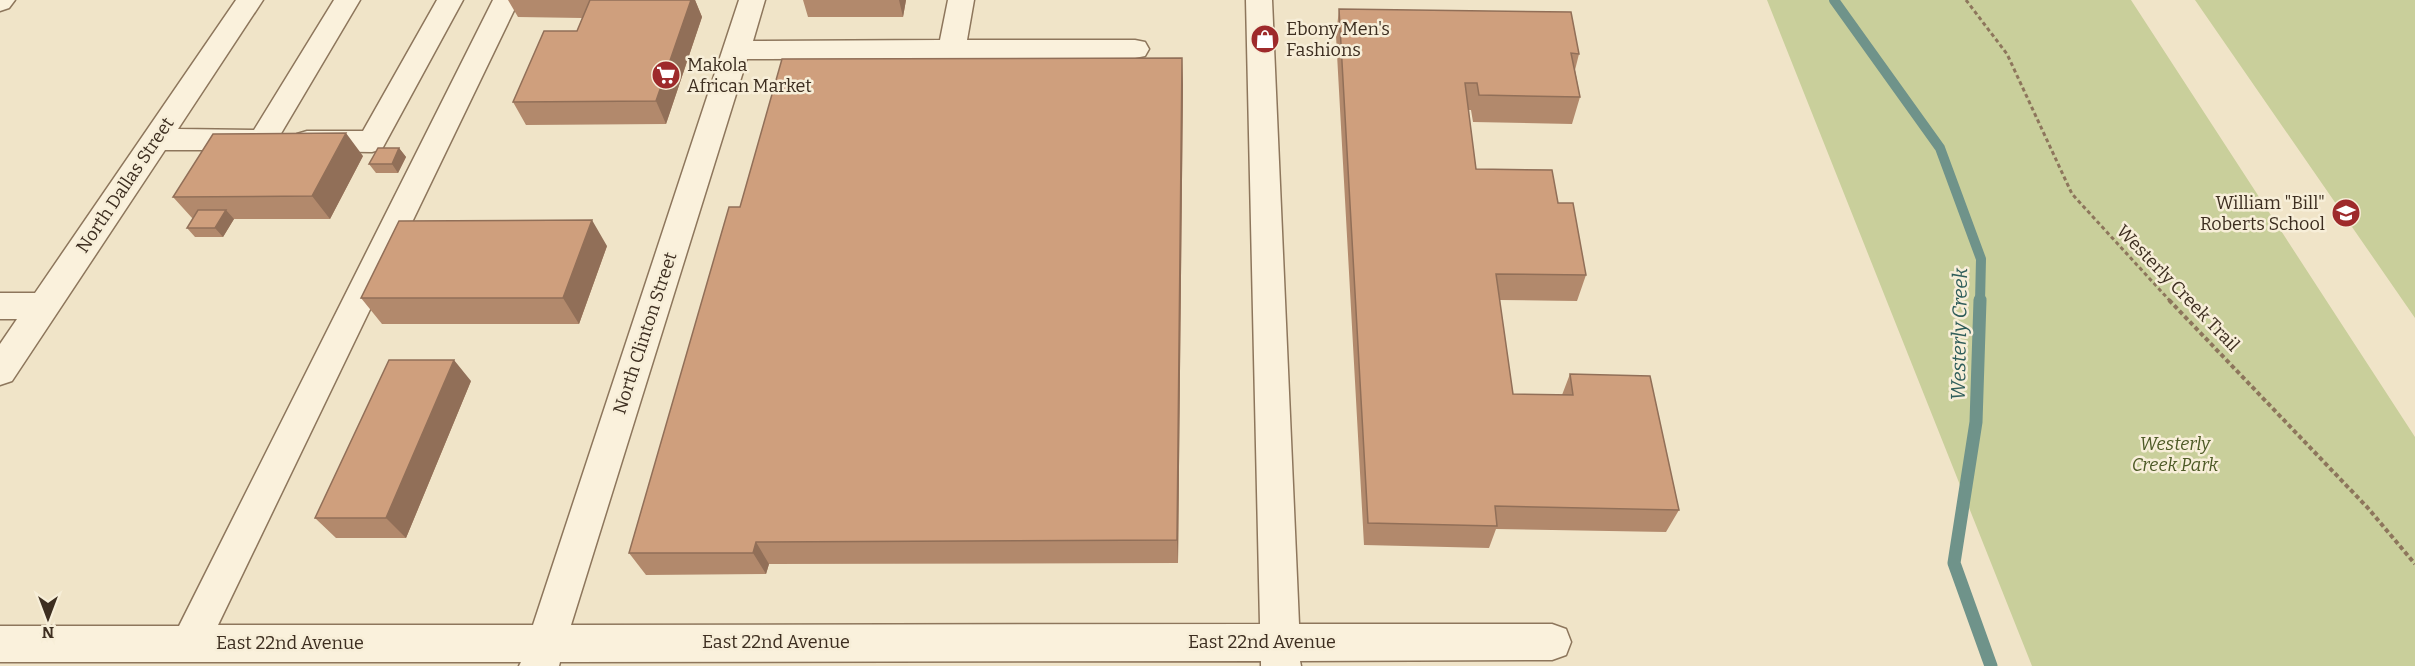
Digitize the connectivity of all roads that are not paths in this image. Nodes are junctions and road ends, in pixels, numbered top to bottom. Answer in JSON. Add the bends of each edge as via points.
{"nodes":[{"id":1,"x":250,"y":0,"type":"edge"},
{"id":2,"x":347,"y":0,"type":"edge"},
{"id":3,"x":450,"y":0,"type":"edge"},
{"id":4,"x":506,"y":0,"type":"edge"},
{"id":5,"x":752,"y":0,"type":"edge"},
{"id":6,"x":961,"y":0,"type":"edge"},
{"id":7,"x":1259,"y":0,"type":"edge"},
{"id":8,"x":952,"y":49,"type":"junction"},
{"id":9,"x":1135,"y":49,"type":"dead end"},
{"id":10,"x":736,"y":50,"type":"junction"},
{"id":11,"x":156,"y":139,"type":"junction"},
{"id":12,"x":263,"y":140,"type":"junction"},
{"id":13,"x":0,"y":306,"type":"edge"},
{"id":14,"x":43,"y":306,"type":"junction"},
{"id":15,"x":0,"y":371,"type":"edge"},
{"id":16,"x":1552,"y":642,"type":"dead end"},
{"id":17,"x":190,"y":643,"type":"junction"},
{"id":18,"x":0,"y":644,"type":"edge"},
{"id":19,"x":306,"y":654,"type":"edge"},
{"id":20,"x":421,"y":654,"type":"edge"},
{"id":21,"x":542,"y":654,"type":"edge"},
{"id":22,"x":1280,"y":654,"type":"edge"},
{"id":23,"x":84,"y":655,"type":"edge"}],
"edges":[{"from":1,"to":11,"type":"street","name":"North Dallas Street"},
{"from":2,"to":12,"type":"street"},
{"from":3,"to":12,"type":"street","via":[[372,142]]},
{"from":4,"to":17,"type":"street"},
{"from":5,"to":10,"type":"street","name":"North Clinton Street"},
{"from":6,"to":8,"type":"street"},
{"from":7,"to":22,"type":"street"},
{"from":8,"to":9,"type":"street"},
{"from":8,"to":10,"type":"street"},
{"from":10,"to":21,"type":"street","name":"North Clinton Street"},
{"from":11,"to":12,"type":"street"},
{"from":11,"to":14,"type":"street","name":"North Dallas Street"},
{"from":13,"to":14,"type":"street"},
{"from":14,"to":15,"type":"street","name":"North Dallas Street"},
{"from":16,"to":22,"type":"street","name":"East 22nd Avenue"},
{"from":17,"to":19,"type":"street","name":"East 22nd Avenue"},
{"from":17,"to":23,"type":"street","name":"East 22nd Avenue"},
{"from":18,"to":23,"type":"street","name":"East 22nd Avenue"},
{"from":19,"to":20,"type":"street","name":"East 22nd Avenue"},
{"from":20,"to":21,"type":"street","name":"East 22nd Avenue"},
{"from":21,"to":22,"type":"street","name":"East 22nd Avenue"}]}
